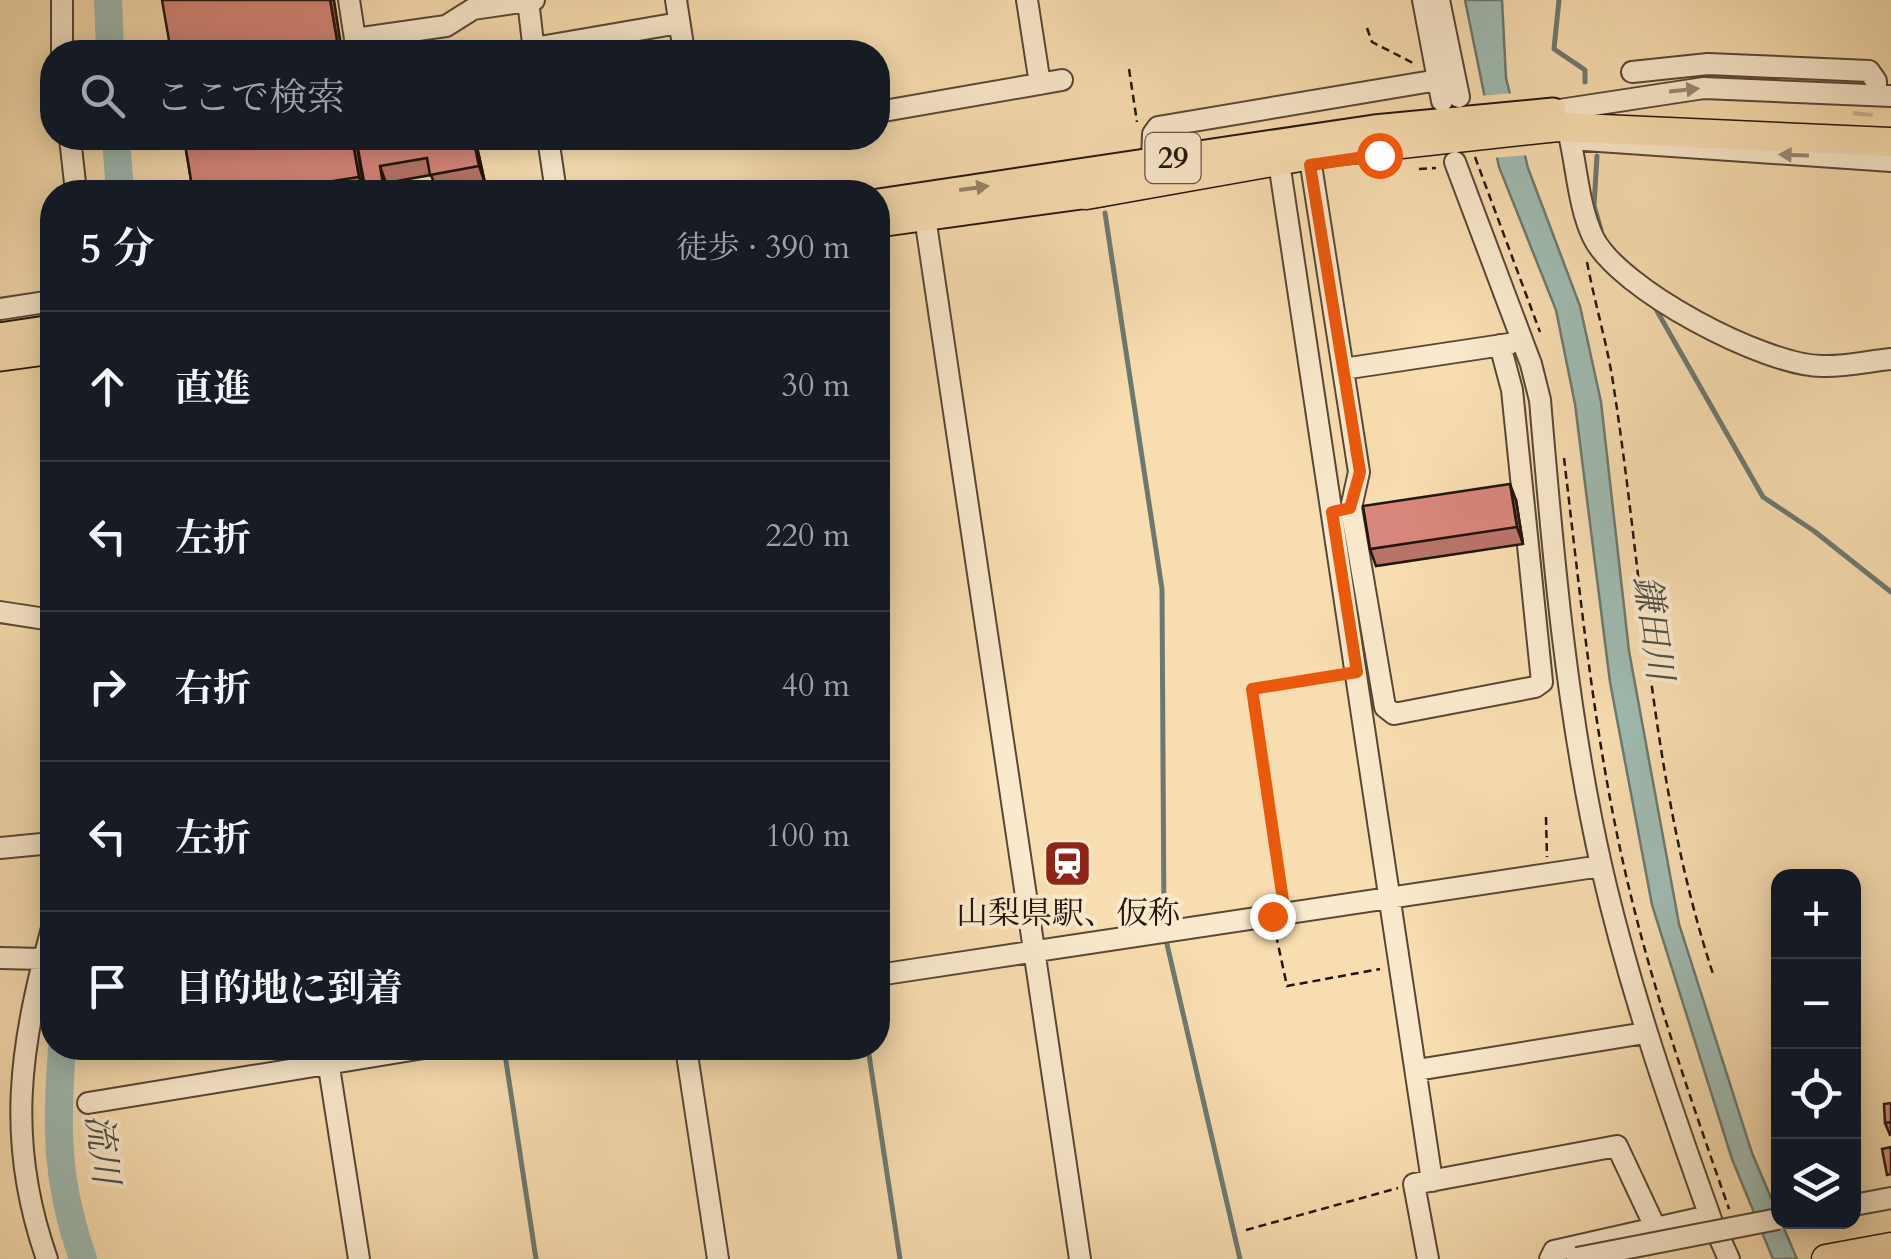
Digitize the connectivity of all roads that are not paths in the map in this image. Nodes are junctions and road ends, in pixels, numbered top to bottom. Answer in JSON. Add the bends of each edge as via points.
{"nodes":[{"id":1,"x":62,"y":0,"type":"edge"},
{"id":2,"x":349,"y":0,"type":"edge"},
{"id":3,"x":530,"y":0,"type":"edge"},
{"id":4,"x":676,"y":0,"type":"edge"},
{"id":5,"x":1028,"y":0,"type":"edge"},
{"id":6,"x":1423,"y":0,"type":"edge"},
{"id":7,"x":1440,"y":0,"type":"edge"},
{"id":8,"x":679,"y":24,"type":"junction"},
{"id":9,"x":62,"y":40,"type":"edge"},
{"id":10,"x":533,"y":40,"type":"edge"},
{"id":11,"x":590,"y":40,"type":"edge"},
{"id":12,"x":682,"y":40,"type":"edge"},
{"id":13,"x":1632,"y":72,"type":"dead end"},
{"id":14,"x":1062,"y":80,"type":"dead end"},
{"id":15,"x":1040,"y":84,"type":"junction"},
{"id":16,"x":1874,"y":99,"type":"edge"},
{"id":17,"x":890,"y":110,"type":"edge"},
{"id":18,"x":1457,"y":125,"type":"junction"},
{"id":19,"x":1891,"y":128,"type":"edge"},
{"id":20,"x":1559,"y":129,"type":"junction"},
{"id":21,"x":1891,"y":142,"type":"edge"},
{"id":22,"x":71,"y":150,"type":"edge"},
{"id":23,"x":550,"y":150,"type":"edge"},
{"id":24,"x":1152,"y":161,"type":"junction"},
{"id":25,"x":1891,"y":161,"type":"edge"},
{"id":26,"x":1310,"y":165,"type":"junction"},
{"id":27,"x":1280,"y":169,"type":"junction"},
{"id":28,"x":75,"y":180,"type":"edge"},
{"id":29,"x":554,"y":180,"type":"edge"},
{"id":30,"x":1086,"y":195,"type":"junction"},
{"id":31,"x":890,"y":200,"type":"edge"},
{"id":32,"x":926,"y":217,"type":"junction"},
{"id":33,"x":890,"y":222,"type":"edge"},
{"id":34,"x":40,"y":303,"type":"edge"},
{"id":35,"x":0,"y":309,"type":"edge"},
{"id":36,"x":40,"y":330,"type":"edge"},
{"id":37,"x":0,"y":336,"type":"edge"},
{"id":38,"x":1532,"y":341,"type":"junction"},
{"id":39,"x":1500,"y":345,"type":"junction"},
{"id":40,"x":40,"y":352,"type":"edge"},
{"id":41,"x":0,"y":358,"type":"edge"},
{"id":42,"x":1891,"y":359,"type":"edge"},
{"id":43,"x":1344,"y":369,"type":"junction"},
{"id":44,"x":1341,"y":510,"type":"junction"},
{"id":45,"x":0,"y":612,"type":"edge"},
{"id":46,"x":40,"y":618,"type":"edge"},
{"id":47,"x":40,"y":844,"type":"edge"},
{"id":48,"x":0,"y":848,"type":"edge"},
{"id":49,"x":1601,"y":866,"type":"junction"},
{"id":50,"x":1391,"y":898,"type":"junction"},
{"id":51,"x":1034,"y":952,"type":"junction"},
{"id":52,"x":0,"y":958,"type":"edge"},
{"id":53,"x":40,"y":959,"type":"edge"},
{"id":54,"x":890,"y":973,"type":"edge"},
{"id":55,"x":40,"y":976,"type":"edge"},
{"id":56,"x":1646,"y":1032,"type":"junction"},
{"id":57,"x":307,"y":1060,"type":"edge"},
{"id":58,"x":329,"y":1060,"type":"edge"},
{"id":59,"x":688,"y":1060,"type":"edge"},
{"id":60,"x":1416,"y":1070,"type":"junction"},
{"id":61,"x":88,"y":1102,"type":"dead end"},
{"id":62,"x":1423,"y":1182,"type":"junction"},
{"id":63,"x":1771,"y":1220,"type":"edge"},
{"id":64,"x":1718,"y":1224,"type":"junction"},
{"id":65,"x":1656,"y":1229,"type":"junction"},
{"id":66,"x":1891,"y":1247,"type":"edge"},
{"id":67,"x":46,"y":1259,"type":"edge"},
{"id":68,"x":359,"y":1259,"type":"edge"},
{"id":69,"x":718,"y":1259,"type":"edge"},
{"id":70,"x":1080,"y":1259,"type":"edge"},
{"id":71,"x":1428,"y":1259,"type":"edge"},
{"id":72,"x":1550,"y":1259,"type":"edge"},
{"id":73,"x":1575,"y":1259,"type":"edge"},
{"id":74,"x":1729,"y":1259,"type":"edge"},
{"id":75,"x":1828,"y":1259,"type":"edge"}],
"edges":[{"from":1,"to":9,"type":"street"},
{"from":2,"to":3,"type":"street","via":[[356,38],[446,26],[472,9]]},
{"from":3,"to":10,"type":"street"},
{"from":4,"to":8,"type":"street"},
{"from":5,"to":15,"type":"street"},
{"from":6,"to":18,"type":"street"},
{"from":7,"to":18,"type":"street"},
{"from":8,"to":11,"type":"street"},
{"from":8,"to":12,"type":"street"},
{"from":13,"to":16,"type":"street","via":[[1708,64],[1868,71],[1876,81]]},
{"from":14,"to":15,"type":"street"},
{"from":15,"to":17,"type":"street"},
{"from":20,"to":16,"type":"street","one_way":true,"via":[[1704,88]]},
{"from":18,"to":20,"type":"highway"},
{"from":18,"to":24,"type":"main road","number":"29"},
{"from":18,"to":24,"type":"street","via":[[1158,128]]},
{"from":18,"to":26,"type":"main road"},
{"from":18,"to":30,"type":"highway"},
{"from":18,"to":38,"type":"street"},
{"from":19,"to":20,"type":"highway","via":[[1724,116]]},
{"from":20,"to":21,"type":"highway"},
{"from":25,"to":20,"type":"street","one_way":true,"via":[[1860,152]]},
{"from":20,"to":42,"type":"street","via":[[1594,240],[1675,309],[1774,357],[1820,367]]},
{"from":22,"to":28,"type":"street"},
{"from":23,"to":29,"type":"street"},
{"from":31,"to":24,"type":"main road","number":"29","one_way":true},
{"from":26,"to":27,"type":"main road"},
{"from":26,"to":43,"type":"street"},
{"from":27,"to":30,"type":"main road"},
{"from":27,"to":44,"type":"street"},
{"from":30,"to":32,"type":"main road"},
{"from":32,"to":33,"type":"main road"},
{"from":32,"to":51,"type":"street"},
{"from":34,"to":35,"type":"street"},
{"from":36,"to":37,"type":"main road"},
{"from":38,"to":39,"type":"street"},
{"from":38,"to":49,"type":"street","via":[[1568,680]]},
{"from":39,"to":43,"type":"street"},
{"from":39,"to":44,"type":"street","via":[[1512,390],[1542,682],[1394,714],[1385,707]]},
{"from":40,"to":41,"type":"main road"},
{"from":43,"to":44,"type":"street","via":[[1360,472]]},
{"from":44,"to":50,"type":"street"},
{"from":45,"to":46,"type":"street"},
{"from":47,"to":48,"type":"street"},
{"from":49,"to":50,"type":"street"},
{"from":49,"to":56,"type":"street"},
{"from":50,"to":51,"type":"street"},
{"from":50,"to":60,"type":"street"},
{"from":51,"to":54,"type":"street"},
{"from":51,"to":70,"type":"street"},
{"from":52,"to":53,"type":"street"},
{"from":55,"to":67,"type":"street","via":[[22,1050],[19,1102],[28,1195]]},
{"from":56,"to":60,"type":"street"},
{"from":56,"to":64,"type":"street"},
{"from":57,"to":61,"type":"street"},
{"from":58,"to":68,"type":"street"},
{"from":59,"to":69,"type":"street"},
{"from":60,"to":62,"type":"street"},
{"from":62,"to":65,"type":"street","via":[[1616,1146]]},
{"from":62,"to":71,"type":"street"},
{"from":63,"to":73,"type":"street","bridge":true},
{"from":64,"to":65,"type":"street"},
{"from":64,"to":74,"type":"street"},
{"from":65,"to":72,"type":"street","via":[[1554,1251]]},
{"from":66,"to":75,"type":"highway"}]}
